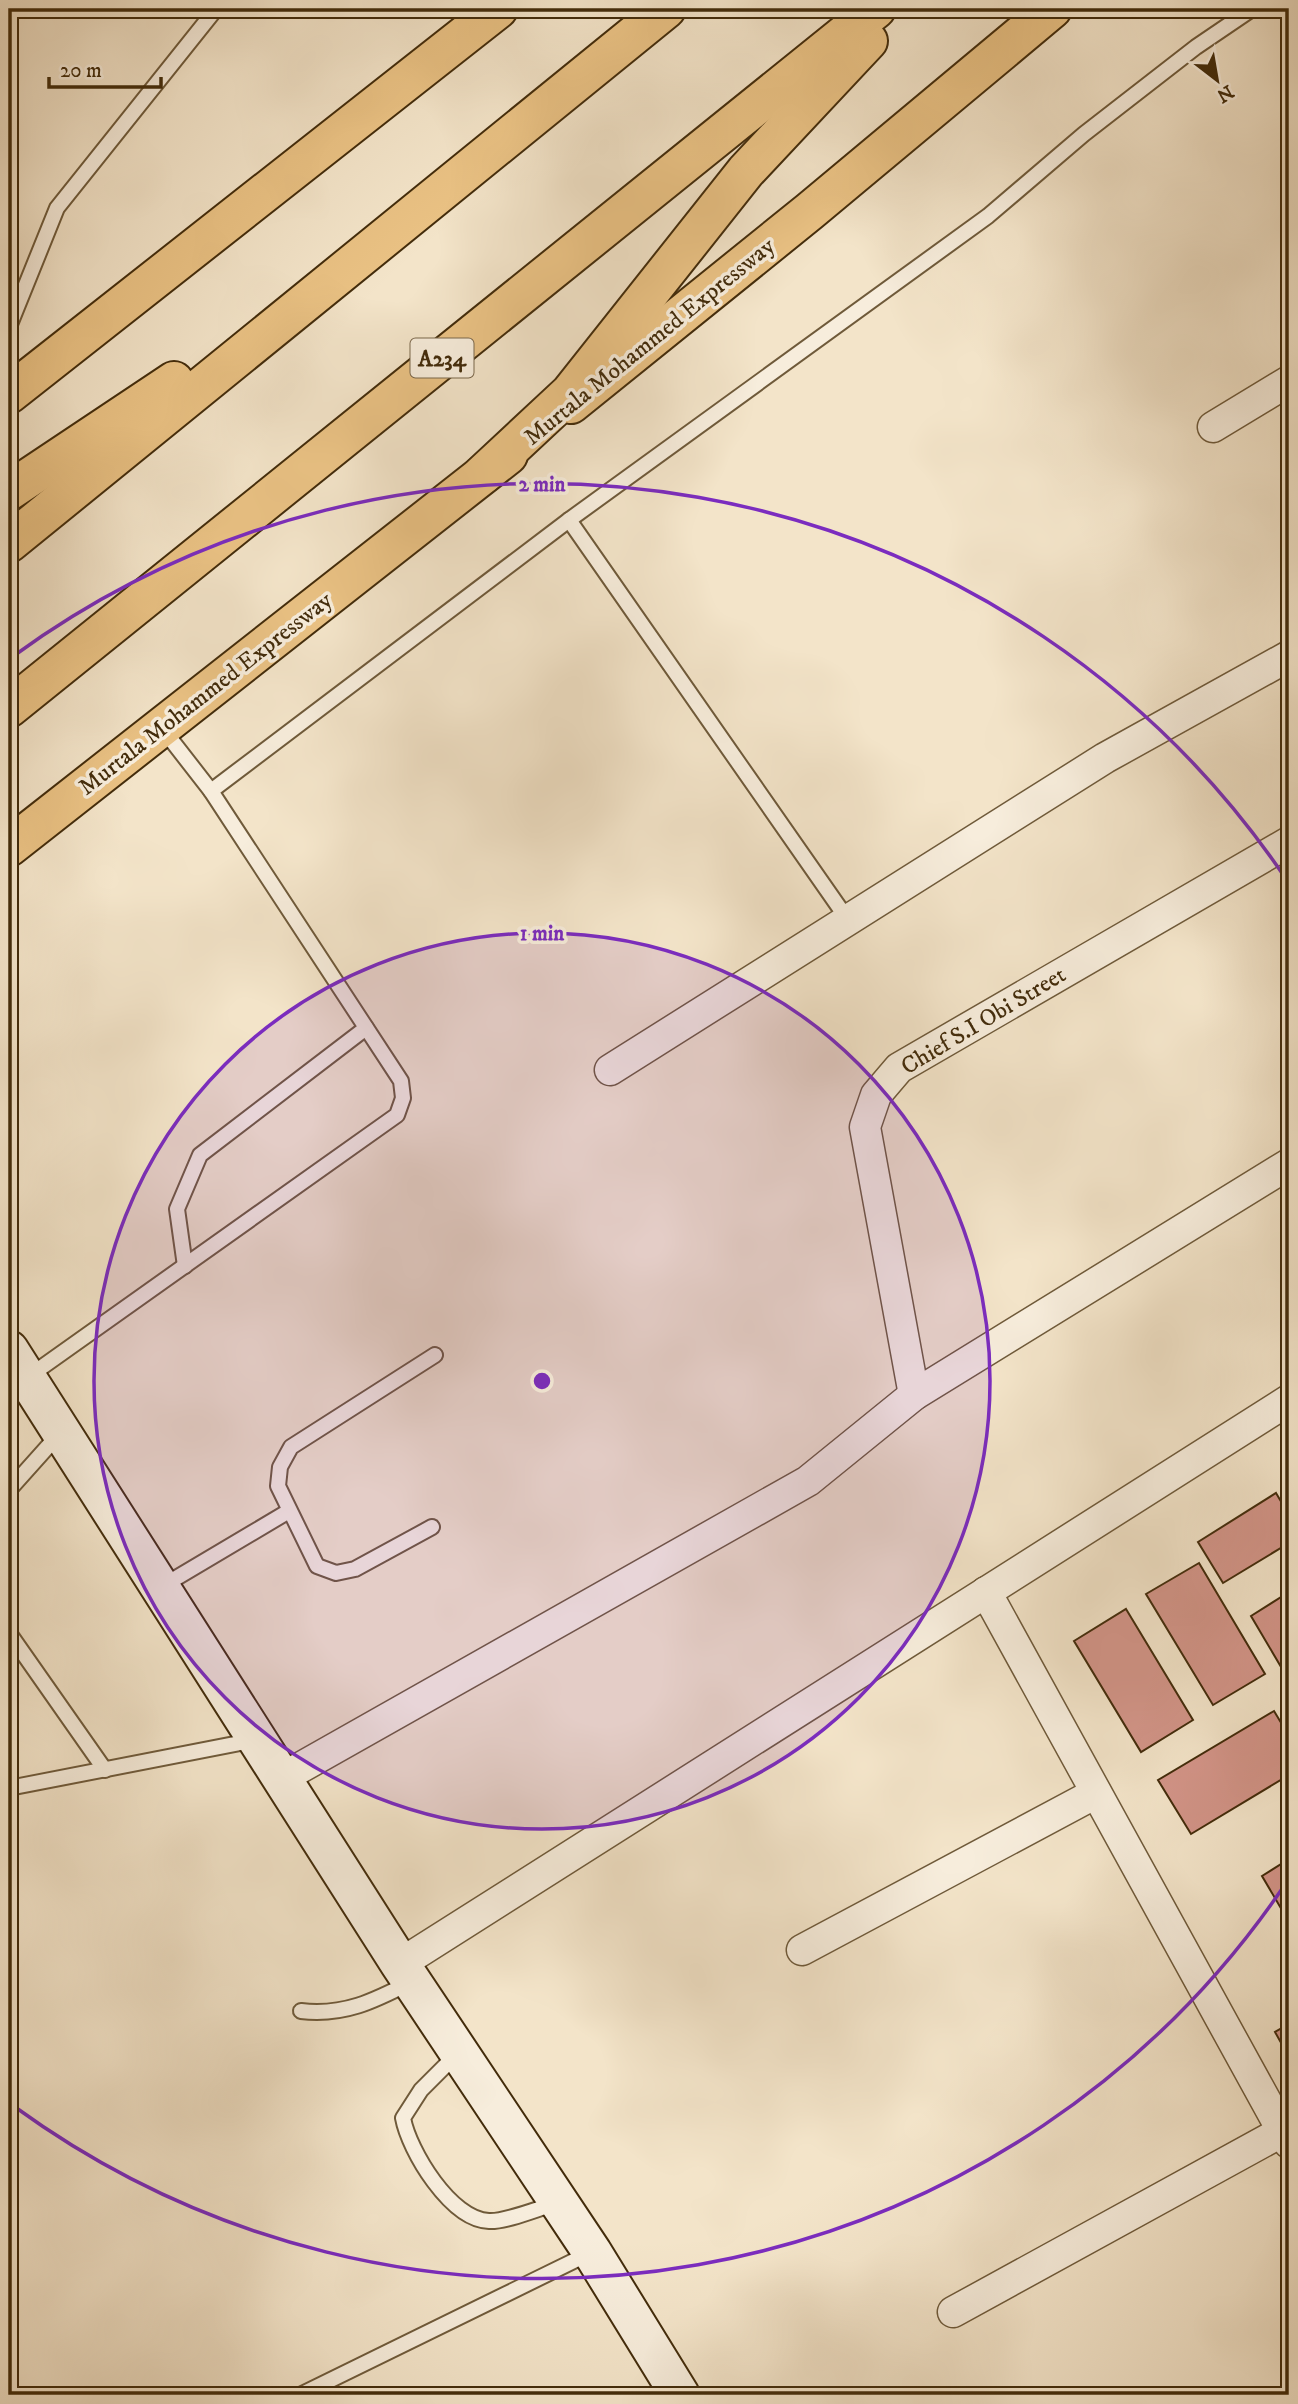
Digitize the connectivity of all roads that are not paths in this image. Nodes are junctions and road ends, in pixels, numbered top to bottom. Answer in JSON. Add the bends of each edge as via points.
{"nodes":[{"id":1,"x":216,"y":9,"type":"edge"},
{"id":2,"x":498,"y":9,"type":"edge"},
{"id":3,"x":666,"y":9,"type":"edge"},
{"id":4,"x":876,"y":9,"type":"edge"},
{"id":5,"x":899,"y":9,"type":"edge"},
{"id":6,"x":1052,"y":9,"type":"edge"},
{"id":7,"x":1252,"y":9,"type":"edge"},
{"id":8,"x":423,"y":208,"type":"junction"},
{"id":9,"x":9,"y":327,"type":"edge"},
{"id":10,"x":1289,"y":381,"type":"edge"},
{"id":11,"x":9,"y":394,"type":"edge"},
{"id":12,"x":1213,"y":427,"type":"dead end"},
{"id":13,"x":482,"y":475,"type":"junction"},
{"id":14,"x":9,"y":491,"type":"edge"},
{"id":15,"x":569,"y":520,"type":"junction"},
{"id":16,"x":9,"y":543,"type":"edge"},
{"id":17,"x":1289,"y":656,"type":"edge"},
{"id":18,"x":9,"y":708,"type":"edge"},
{"id":19,"x":162,"y":727,"type":"junction"},
{"id":20,"x":211,"y":791,"type":"junction"},
{"id":21,"x":1289,"y":842,"type":"edge"},
{"id":22,"x":9,"y":847,"type":"edge"},
{"id":23,"x":848,"y":920,"type":"junction"},
{"id":24,"x":366,"y":1028,"type":"junction"},
{"id":25,"x":610,"y":1070,"type":"dead end"},
{"id":26,"x":1289,"y":1164,"type":"edge"},
{"id":27,"x":185,"y":1266,"type":"junction"},
{"id":28,"x":435,"y":1355,"type":"dead end"},
{"id":29,"x":18,"y":1364,"type":"edge"},
{"id":30,"x":914,"y":1395,"type":"junction"},
{"id":31,"x":1289,"y":1400,"type":"edge"},
{"id":32,"x":61,"y":1432,"type":"junction"},
{"id":33,"x":9,"y":1490,"type":"edge"},
{"id":34,"x":289,"y":1511,"type":"junction"},
{"id":35,"x":432,"y":1527,"type":"dead end"},
{"id":36,"x":160,"y":1587,"type":"junction"},
{"id":37,"x":986,"y":1592,"type":"junction"},
{"id":38,"x":9,"y":1633,"type":"edge"},
{"id":39,"x":258,"y":1740,"type":"junction"},
{"id":40,"x":105,"y":1770,"type":"junction"},
{"id":41,"x":282,"y":1778,"type":"junction"},
{"id":42,"x":9,"y":1788,"type":"edge"},
{"id":43,"x":1096,"y":1793,"type":"junction"},
{"id":44,"x":802,"y":1950,"type":"dead end"},
{"id":45,"x":406,"y":1972,"type":"junction"},
{"id":46,"x":301,"y":2011,"type":"dead end"},
{"id":47,"x":459,"y":2052,"type":"junction"},
{"id":48,"x":1286,"y":2137,"type":"edge"},
{"id":49,"x":558,"y":2202,"type":"junction"},
{"id":50,"x":592,"y":2252,"type":"junction"},
{"id":51,"x":953,"y":2312,"type":"dead end"},
{"id":52,"x":300,"y":2395,"type":"edge"},
{"id":53,"x":680,"y":2395,"type":"edge"}],
"edges":[{"from":1,"to":9,"type":"lane","via":[[57,208]]},
{"from":2,"to":11,"type":"highway"},
{"from":3,"to":8,"type":"highway"},
{"from":4,"to":18,"type":"highway","number":"A234"},
{"from":5,"to":13,"type":"highway","via":[[746,171],[570,393]]},
{"from":6,"to":13,"type":"highway","name":"Murtala Mohammed Expressway"},
{"from":7,"to":15,"type":"lane","via":[[1094,126],[988,216]]},
{"from":8,"to":14,"type":"highway"},
{"from":8,"to":16,"type":"highway"},
{"from":10,"to":12,"type":"street"},
{"from":13,"to":19,"type":"highway","name":"Murtala Mohammed Expressway"},
{"from":15,"to":20,"type":"lane"},
{"from":15,"to":23,"type":"lane"},
{"from":17,"to":23,"type":"street","via":[[1105,758]]},
{"from":19,"to":20,"type":"lane"},
{"from":19,"to":22,"type":"highway","name":"Murtala Mohammed Expressway"},
{"from":20,"to":24,"type":"lane"},
{"from":21,"to":30,"type":"street","name":"Chief S.I Obi Street","via":[[899,1068],[876,1095],[865,1127]]},
{"from":23,"to":25,"type":"street"},
{"from":24,"to":27,"type":"lane","via":[[200,1155],[177,1209]]},
{"from":24,"to":27,"type":"lane","via":[[401,1081],[403,1098],[397,1115]]},
{"from":26,"to":30,"type":"street"},
{"from":27,"to":29,"type":"lane"},
{"from":28,"to":34,"type":"lane","via":[[291,1447],[280,1467],[278,1486]]},
{"from":29,"to":32,"type":"main road"},
{"from":30,"to":41,"type":"street","via":[[808,1481]]},
{"from":31,"to":37,"type":"street"},
{"from":32,"to":33,"type":"lane"},
{"from":32,"to":36,"type":"main road"},
{"from":34,"to":35,"type":"lane","via":[[317,1566],[336,1573],[355,1569]]},
{"from":34,"to":36,"type":"lane"},
{"from":36,"to":39,"type":"main road"},
{"from":37,"to":43,"type":"street"},
{"from":37,"to":45,"type":"street"},
{"from":38,"to":40,"type":"lane"},
{"from":39,"to":40,"type":"lane"},
{"from":39,"to":41,"type":"main road"},
{"from":40,"to":42,"type":"lane"},
{"from":41,"to":45,"type":"main road"},
{"from":43,"to":44,"type":"street"},
{"from":43,"to":48,"type":"street"},
{"from":45,"to":46,"type":"lane","via":[[350,2010]]},
{"from":45,"to":47,"type":"main road"},
{"from":47,"to":49,"type":"main road"},
{"from":47,"to":49,"type":"lane","via":[[421,2090],[403,2118],[406,2137],[463,2214],[489,2221]]},
{"from":48,"to":51,"type":"street"},
{"from":49,"to":50,"type":"main road"},
{"from":50,"to":52,"type":"lane"},
{"from":50,"to":53,"type":"main road"}]}
